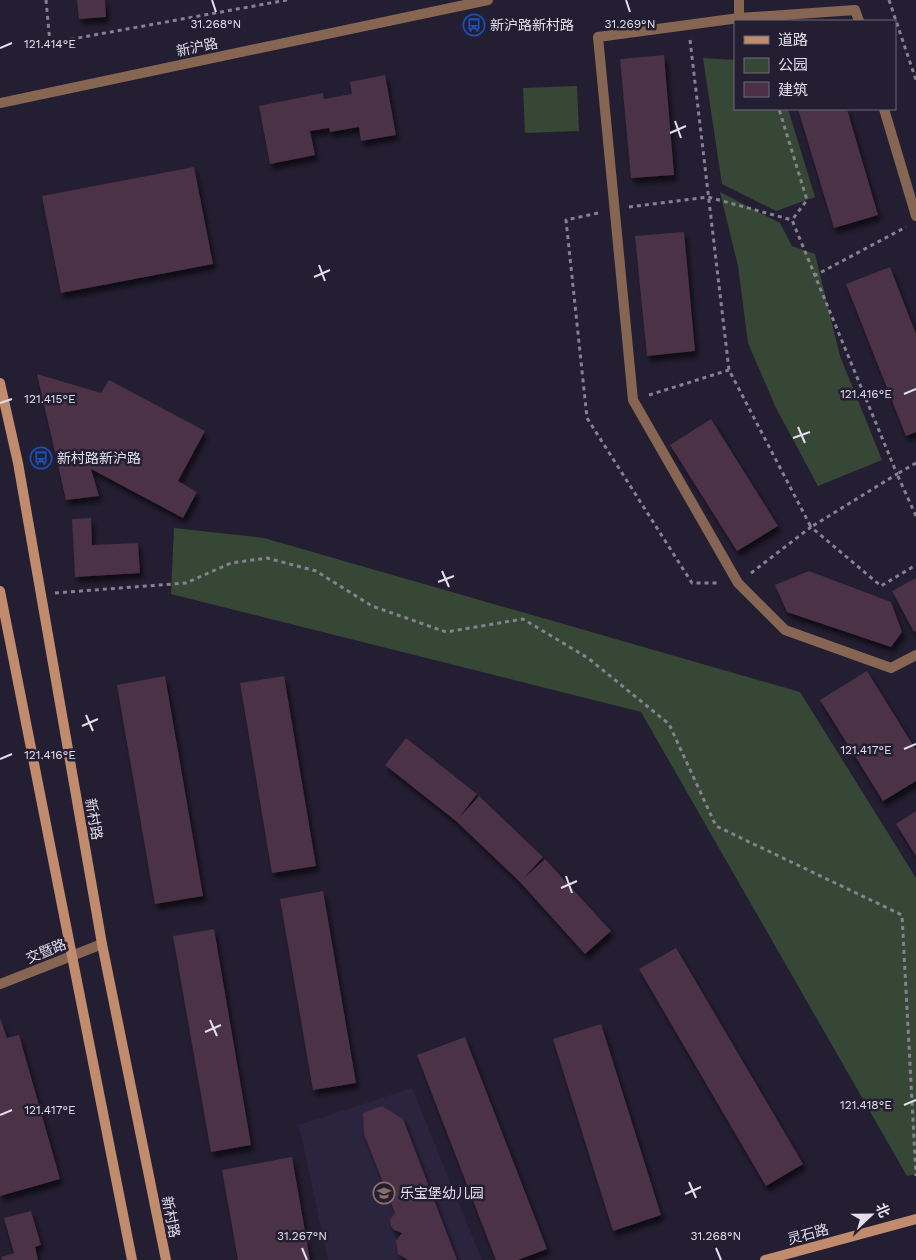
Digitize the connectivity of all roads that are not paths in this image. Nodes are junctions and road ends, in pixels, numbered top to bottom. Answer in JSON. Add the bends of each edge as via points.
{"nodes":[{"id":1,"x":488,"y":0,"type":"edge"},
{"id":2,"x":739,"y":0,"type":"edge"},
{"id":3,"x":739,"y":18,"type":"junction"},
{"id":4,"x":858,"y":20,"type":"edge"},
{"id":5,"x":0,"y":103,"type":"edge"},
{"id":6,"x":884,"y":110,"type":"edge"},
{"id":7,"x":916,"y":216,"type":"edge"},
{"id":8,"x":0,"y":383,"type":"edge"},
{"id":9,"x":0,"y":591,"type":"edge"},
{"id":10,"x":916,"y":655,"type":"edge"},
{"id":11,"x":102,"y":944,"type":"junction"},
{"id":12,"x":70,"y":956,"type":"junction"},
{"id":13,"x":0,"y":984,"type":"edge"},
{"id":14,"x":916,"y":1219,"type":"edge"},
{"id":15,"x":132,"y":1260,"type":"edge"},
{"id":16,"x":166,"y":1260,"type":"edge"},
{"id":17,"x":765,"y":1260,"type":"edge"}],
"edges":[{"from":1,"to":5,"type":"street","name":"新沪路"},
{"from":2,"to":3,"type":"street"},
{"from":3,"to":4,"type":"street","via":[[855,10]]},
{"from":3,"to":10,"type":"street","via":[[598,37],[633,400],[738,582],[785,630],[891,668]]},
{"from":6,"to":7,"type":"street"},
{"from":8,"to":11,"type":"main road","name":"新村路","via":[[18,463]]},
{"from":9,"to":12,"type":"main road"},
{"from":11,"to":12,"type":"street","name":"交暨路"},
{"from":11,"to":16,"type":"main road","name":"新村路"},
{"from":12,"to":13,"type":"street","name":"交暨路"},
{"from":12,"to":15,"type":"main road"},
{"from":14,"to":17,"type":"main road","name":"灵石路"}]}
